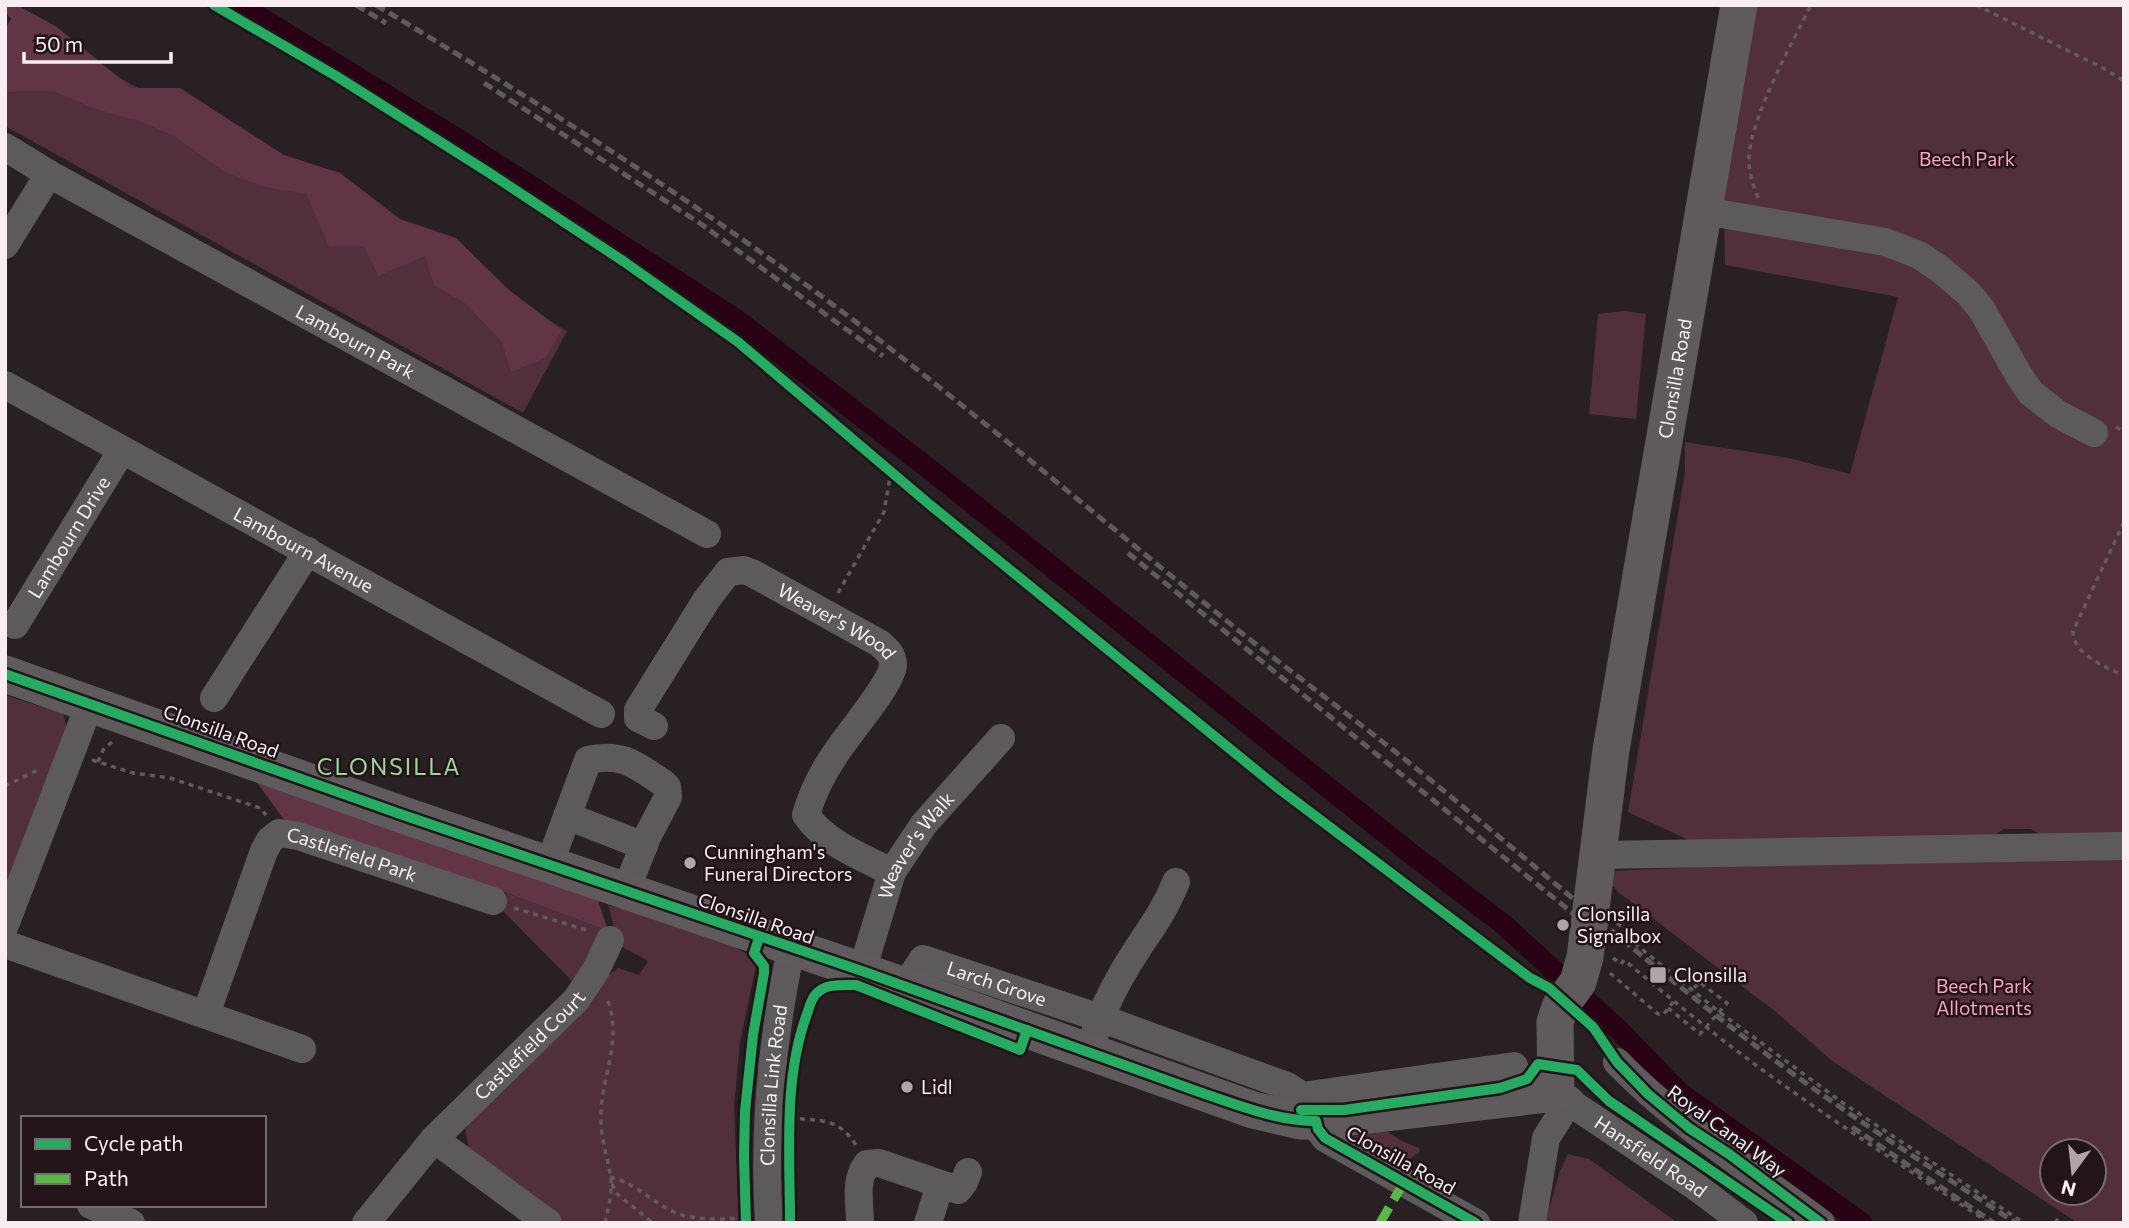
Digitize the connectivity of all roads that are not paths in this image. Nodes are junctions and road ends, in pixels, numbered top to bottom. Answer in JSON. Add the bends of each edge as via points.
{"nodes":[{"id":1,"x":1739,"y":5,"type":"edge"},
{"id":2,"x":5,"y":147,"type":"edge"},
{"id":3,"x":49,"y":174,"type":"junction"},
{"id":4,"x":1704,"y":211,"type":"junction"},
{"id":5,"x":5,"y":245,"type":"edge"},
{"id":6,"x":5,"y":385,"type":"edge"},
{"id":7,"x":2094,"y":433,"type":"dead end"},
{"id":8,"x":122,"y":450,"type":"junction"},
{"id":9,"x":707,"y":534,"type":"dead end"},
{"id":10,"x":308,"y":551,"type":"junction"},
{"id":11,"x":15,"y":625,"type":"dead end"},
{"id":12,"x":5,"y":674,"type":"edge"},
{"id":13,"x":214,"y":698,"type":"dead end"},
{"id":14,"x":90,"y":703,"type":"junction"},
{"id":15,"x":601,"y":714,"type":"dead end"},
{"id":16,"x":654,"y":726,"type":"dead end"},
{"id":17,"x":1001,"y":738,"type":"dead end"},
{"id":18,"x":567,"y":816,"type":"junction"},
{"id":19,"x":644,"y":846,"type":"junction"},
{"id":20,"x":2124,"y":846,"type":"edge"},
{"id":21,"x":1598,"y":855,"type":"junction"},
{"id":22,"x":549,"y":865,"type":"junction"},
{"id":23,"x":892,"y":872,"type":"junction"},
{"id":24,"x":1176,"y":882,"type":"dead end"},
{"id":25,"x":616,"y":888,"type":"junction"},
{"id":26,"x":493,"y":901,"type":"road end"},
{"id":27,"x":5,"y":925,"type":"edge"},
{"id":28,"x":610,"y":940,"type":"dead end"},
{"id":29,"x":5,"y":944,"type":"edge"},
{"id":30,"x":791,"y":949,"type":"junction"},
{"id":31,"x":862,"y":971,"type":"junction"},
{"id":32,"x":905,"y":986,"type":"junction"},
{"id":33,"x":206,"y":1014,"type":"junction"},
{"id":34,"x":1100,"y":1018,"type":"junction"},
{"id":35,"x":302,"y":1048,"type":"dead end"},
{"id":36,"x":1089,"y":1052,"type":"junction"},
{"id":37,"x":1617,"y":1062,"type":"dead end"},
{"id":38,"x":1550,"y":1096,"type":"junction"},
{"id":39,"x":1306,"y":1113,"type":"junction"},
{"id":40,"x":434,"y":1139,"type":"junction"},
{"id":41,"x":968,"y":1172,"type":"dead end"},
{"id":42,"x":940,"y":1185,"type":"junction"},
{"id":43,"x":95,"y":1207,"type":"edge"},
{"id":44,"x":755,"y":1217,"type":"edge"},
{"id":45,"x":131,"y":1223,"type":"edge"},
{"id":46,"x":366,"y":1223,"type":"edge"},
{"id":47,"x":548,"y":1223,"type":"edge"},
{"id":48,"x":860,"y":1223,"type":"edge"},
{"id":49,"x":928,"y":1223,"type":"edge"},
{"id":50,"x":1476,"y":1223,"type":"edge"},
{"id":51,"x":1532,"y":1223,"type":"edge"},
{"id":52,"x":1744,"y":1223,"type":"edge"},
{"id":53,"x":1821,"y":1223,"type":"edge"}],
"edges":[{"from":1,"to":4,"type":"main road","name":"Clonsilla Road"},
{"from":2,"to":3,"type":"street","name":"Lambourn Park"},
{"from":3,"to":5,"type":"street"},
{"from":3,"to":9,"type":"street","name":"Lambourn Park"},
{"from":4,"to":7,"type":"street","via":[[1885,243],[1919,255],[1976,302],[2031,393],[2057,414]]},
{"from":4,"to":21,"type":"main road","name":"Clonsilla Road","via":[[1611,750]]},
{"from":6,"to":8,"type":"street","name":"Lambourn Avenue"},
{"from":8,"to":10,"type":"street","name":"Lambourn Avenue"},
{"from":8,"to":11,"type":"street","name":"Lambourn Drive"},
{"from":10,"to":13,"type":"street"},
{"from":10,"to":15,"type":"street","name":"Lambourn Avenue"},
{"from":12,"to":14,"type":"main road","name":"Clonsilla Road"},
{"from":14,"to":22,"type":"main road","name":"Clonsilla Road"},
{"from":14,"to":27,"type":"street"},
{"from":16,"to":23,"type":"street","name":"Weaver's Wood","via":[[638,718],[638,710],[728,572],[752,573],[879,643],[891,653],[888,681],[827,768],[806,815],[827,837]]},
{"from":17,"to":23,"type":"street","name":"Weaver's Walk","via":[[924,824]]},
{"from":18,"to":19,"type":"street"},
{"from":18,"to":19,"type":"street","via":[[588,760],[608,755],[634,764],[667,787],[668,797]]},
{"from":18,"to":22,"type":"street"},
{"from":19,"to":25,"type":"street"},
{"from":20,"to":21,"type":"street"},
{"from":21,"to":38,"type":"main road","name":"Clonsilla Road","via":[[1581,974],[1555,1022]]},
{"from":22,"to":25,"type":"main road","name":"Clonsilla Road"},
{"from":23,"to":31,"type":"street","name":"Weaver's Walk"},
{"from":24,"to":34,"type":"street"},
{"from":25,"to":30,"type":"main road","name":"Clonsilla Road"},
{"from":26,"to":33,"type":"street","name":"Castlefield Park","via":[[279,833],[264,851]]},
{"from":28,"to":40,"type":"street","name":"Castlefield Court","via":[[576,1000]]},
{"from":29,"to":33,"type":"street"},
{"from":30,"to":31,"type":"main road","name":"Clonsilla Road"},
{"from":30,"to":44,"type":"street","name":"Clonsilla Link Road","via":[[782,991],[784,1118]]},
{"from":31,"to":32,"type":"main road","name":"Clonsilla Road"},
{"from":32,"to":34,"type":"street","name":"Larch Grove","via":[[923,959]]},
{"from":32,"to":36,"type":"main road","name":"Clonsilla Road"},
{"from":33,"to":35,"type":"street"},
{"from":34,"to":36,"type":"street"},
{"from":34,"to":39,"type":"street","name":"Larch Grove","via":[[1287,1086]]},
{"from":36,"to":39,"type":"main road","name":"Clonsilla Road","via":[[1252,1110]]},
{"from":37,"to":53,"type":"street","name":"Royal Canal Way","via":[[1689,1128]]},
{"from":38,"to":39,"type":"main road","name":"Clonsilla Road","via":[[1431,1093]]},
{"from":38,"to":51,"type":"street"},
{"from":38,"to":52,"type":"street","name":"Hansfield Road","via":[[1695,1186]]},
{"from":39,"to":50,"type":"street","name":"Clonsilla Road","via":[[1325,1138]]},
{"from":40,"to":46,"type":"street","name":"Castlefield Court"},
{"from":40,"to":47,"type":"street"},
{"from":41,"to":42,"type":"street","via":[[958,1190]]},
{"from":42,"to":48,"type":"street","via":[[879,1163],[867,1164],[860,1173]]},
{"from":42,"to":49,"type":"street"},
{"from":43,"to":45,"type":"street"}]}
